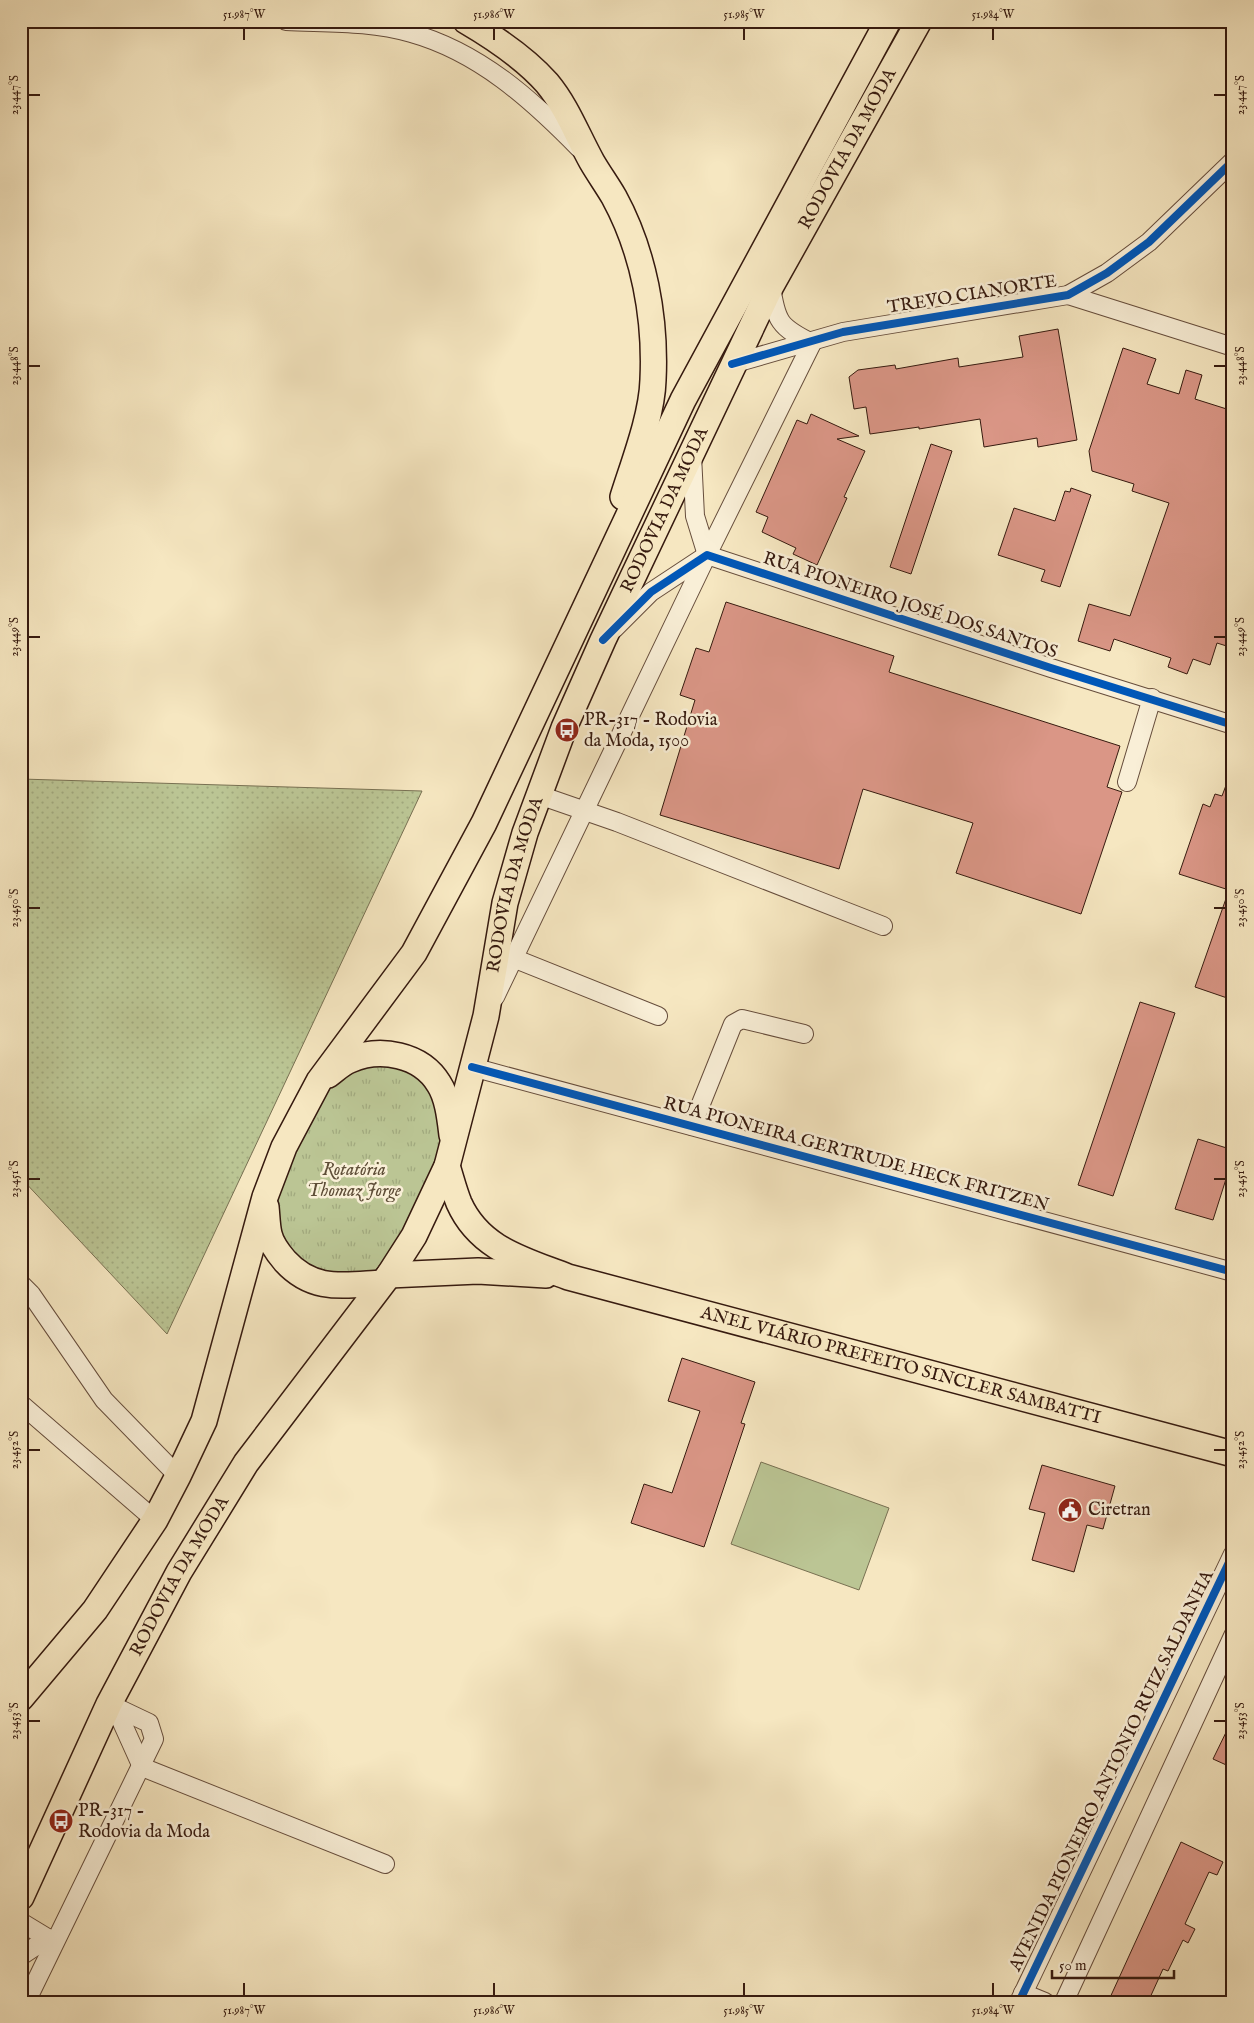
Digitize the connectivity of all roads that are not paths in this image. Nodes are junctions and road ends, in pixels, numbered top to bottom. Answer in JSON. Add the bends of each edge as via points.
{"nodes":[{"id":1,"x":286,"y":21,"type":"edge"},
{"id":2,"x":466,"y":21,"type":"edge"},
{"id":3,"x":888,"y":21,"type":"edge"},
{"id":4,"x":920,"y":21,"type":"edge"},
{"id":5,"x":591,"y":160,"type":"junction"},
{"id":6,"x":1233,"y":161,"type":"edge"},
{"id":7,"x":771,"y":286,"type":"junction"},
{"id":8,"x":1068,"y":295,"type":"junction"},
{"id":9,"x":812,"y":343,"type":"junction"},
{"id":10,"x":1233,"y":347,"type":"edge"},
{"id":11,"x":732,"y":364,"type":"junction"},
{"id":12,"x":692,"y":454,"type":"junction"},
{"id":13,"x":706,"y":555,"type":"junction"},
{"id":14,"x":594,"y":589,"type":"junction"},
{"id":15,"x":603,"y":640,"type":"junction"},
{"id":16,"x":1152,"y":698,"type":"junction"},
{"id":17,"x":1233,"y":725,"type":"edge"},
{"id":18,"x":1127,"y":782,"type":"dead end"},
{"id":19,"x":539,"y":795,"type":"junction"},
{"id":20,"x":585,"y":810,"type":"junction"},
{"id":21,"x":883,"y":926,"type":"dead end"},
{"id":22,"x":505,"y":955,"type":"junction"},
{"id":23,"x":658,"y":1016,"type":"dead end"},
{"id":24,"x":804,"y":1034,"type":"dead end"},
{"id":25,"x":472,"y":1067,"type":"junction"},
{"id":26,"x":319,"y":1081,"type":"junction"},
{"id":27,"x":692,"y":1126,"type":"junction"},
{"id":28,"x":450,"y":1156,"type":"junction"},
{"id":29,"x":266,"y":1197,"type":"junction"},
{"id":30,"x":1233,"y":1272,"type":"edge"},
{"id":31,"x":568,"y":1277,"type":"junction"},
{"id":32,"x":386,"y":1279,"type":"junction"},
{"id":33,"x":21,"y":1284,"type":"edge"},
{"id":34,"x":21,"y":1404,"type":"edge"},
{"id":35,"x":1233,"y":1454,"type":"edge"},
{"id":36,"x":178,"y":1476,"type":"junction"},
{"id":37,"x":155,"y":1520,"type":"junction"},
{"id":38,"x":1233,"y":1554,"type":"edge"},
{"id":39,"x":1233,"y":1636,"type":"edge"},
{"id":40,"x":22,"y":1696,"type":"edge"},
{"id":41,"x":112,"y":1706,"type":"junction"},
{"id":42,"x":142,"y":1767,"type":"junction"},
{"id":43,"x":385,"y":1864,"type":"dead end"},
{"id":44,"x":21,"y":1897,"type":"edge"},
{"id":45,"x":21,"y":1922,"type":"edge"},
{"id":46,"x":51,"y":1940,"type":"junction"},
{"id":47,"x":21,"y":1956,"type":"edge"},
{"id":48,"x":1021,"y":1997,"type":"edge"},
{"id":49,"x":24,"y":2001,"type":"edge"},
{"id":50,"x":1045,"y":2002,"type":"edge"},
{"id":51,"x":1064,"y":2002,"type":"edge"}],
"edges":[{"from":1,"to":5,"type":"street","via":[[378,26],[411,33],[450,48],[498,74],[545,113]]},
{"from":2,"to":5,"type":"highway","via":[[517,55],[547,83],[574,123]]},
{"from":3,"to":14,"type":"highway","name":"RODOVIA DA MODA","via":[[683,400]]},
{"from":4,"to":7,"type":"highway","name":"RODOVIA DA MODA"},
{"from":5,"to":14,"type":"highway","via":[[615,199],[640,262],[652,318],[653,382],[642,438]]},
{"from":6,"to":8,"type":"street","name":"TREVO CIANORTE","via":[[1149,242],[1107,273]]},
{"from":7,"to":9,"type":"street","via":[[774,311],[780,324]]},
{"from":7,"to":11,"type":"highway","name":"RODOVIA DA MODA"},
{"from":8,"to":9,"type":"street","name":"TREVO CIANORTE","via":[[882,324],[842,332]]},
{"from":8,"to":10,"type":"street"},
{"from":9,"to":11,"type":"street","name":"TREVO CIANORTE"},
{"from":9,"to":13,"type":"street"},
{"from":11,"to":12,"type":"highway","name":"RODOVIA DA MODA"},
{"from":12,"to":13,"type":"street","via":[[694,516]]},
{"from":12,"to":15,"type":"highway","name":"RODOVIA DA MODA"},
{"from":13,"to":15,"type":"street","via":[[651,592]]},
{"from":13,"to":16,"type":"street","name":"RUA PIONEIRO JOSÉ DOS SANTOS"},
{"from":13,"to":20,"type":"street"},
{"from":14,"to":26,"type":"highway","name":"RODOVIA DA MODA","via":[[484,823],[414,953]]},
{"from":15,"to":19,"type":"highway","name":"RODOVIA DA MODA"},
{"from":16,"to":17,"type":"street","name":"RUA PIONEIRO JOSÉ DOS SANTOS"},
{"from":16,"to":18,"type":"street"},
{"from":19,"to":20,"type":"street"},
{"from":19,"to":22,"type":"highway","name":"RODOVIA DA MODA","via":[[505,903]]},
{"from":20,"to":21,"type":"street"},
{"from":20,"to":22,"type":"street"},
{"from":22,"to":23,"type":"street"},
{"from":22,"to":25,"type":"highway","name":"RODOVIA DA MODA"},
{"from":24,"to":27,"type":"street","via":[[742,1019],[733,1024]]},
{"from":25,"to":27,"type":"street","name":"RUA PIONEIRA GERTRUDE HECK FRITZEN"},
{"from":25,"to":28,"type":"highway","name":"RODOVIA DA MODA"},
{"from":26,"to":28,"type":"highway","name":"ANEL VIÁRIO PREFEITO SINCLER SAMBATTI","via":[[349,1060],[375,1053],[399,1055],[422,1066],[439,1083],[450,1115]]},
{"from":26,"to":29,"type":"highway","via":[[284,1146]]},
{"from":27,"to":30,"type":"street","name":"RUA PIONEIRA GERTRUDE HECK FRITZEN"},
{"from":28,"to":31,"type":"highway","name":"ANEL VIÁRIO PREFEITO SINCLER SAMBATTI","via":[[459,1204],[476,1230],[499,1250]]},
{"from":28,"to":32,"type":"highway","via":[[414,1236]]},
{"from":29,"to":32,"type":"highway","name":"ANEL VIÁRIO PREFEITO SINCLER SAMBATTI","via":[[269,1236],[296,1274],[326,1285]]},
{"from":29,"to":36,"type":"highway","via":[[204,1421]]},
{"from":31,"to":32,"type":"highway","name":"ANEL VIÁRIO PREFEITO SINCLER SAMBATTI","via":[[478,1271]]},
{"from":31,"to":35,"type":"highway","name":"ANEL VIÁRIO PREFEITO SINCLER SAMBATTI"},
{"from":32,"to":41,"type":"highway","name":"RODOVIA DA MODA","via":[[246,1464],[179,1572]]},
{"from":33,"to":36,"type":"street","via":[[104,1400]]},
{"from":34,"to":37,"type":"street"},
{"from":36,"to":37,"type":"highway"},
{"from":37,"to":40,"type":"highway","via":[[94,1610]]},
{"from":38,"to":48,"type":"street","name":"AVENIDA PIONEIRO ANTONIO RUIZ SALDANHA"},
{"from":39,"to":51,"type":"street"},
{"from":41,"to":42,"type":"street"},
{"from":41,"to":42,"type":"street","via":[[149,1723],[153,1730],[154,1739]]},
{"from":41,"to":44,"type":"highway","name":"RODOVIA DA MODA"},
{"from":42,"to":43,"type":"street"},
{"from":42,"to":46,"type":"street"},
{"from":45,"to":46,"type":"street"},
{"from":46,"to":47,"type":"street"},
{"from":46,"to":49,"type":"street"},
{"from":48,"to":50,"type":"street"}]}
